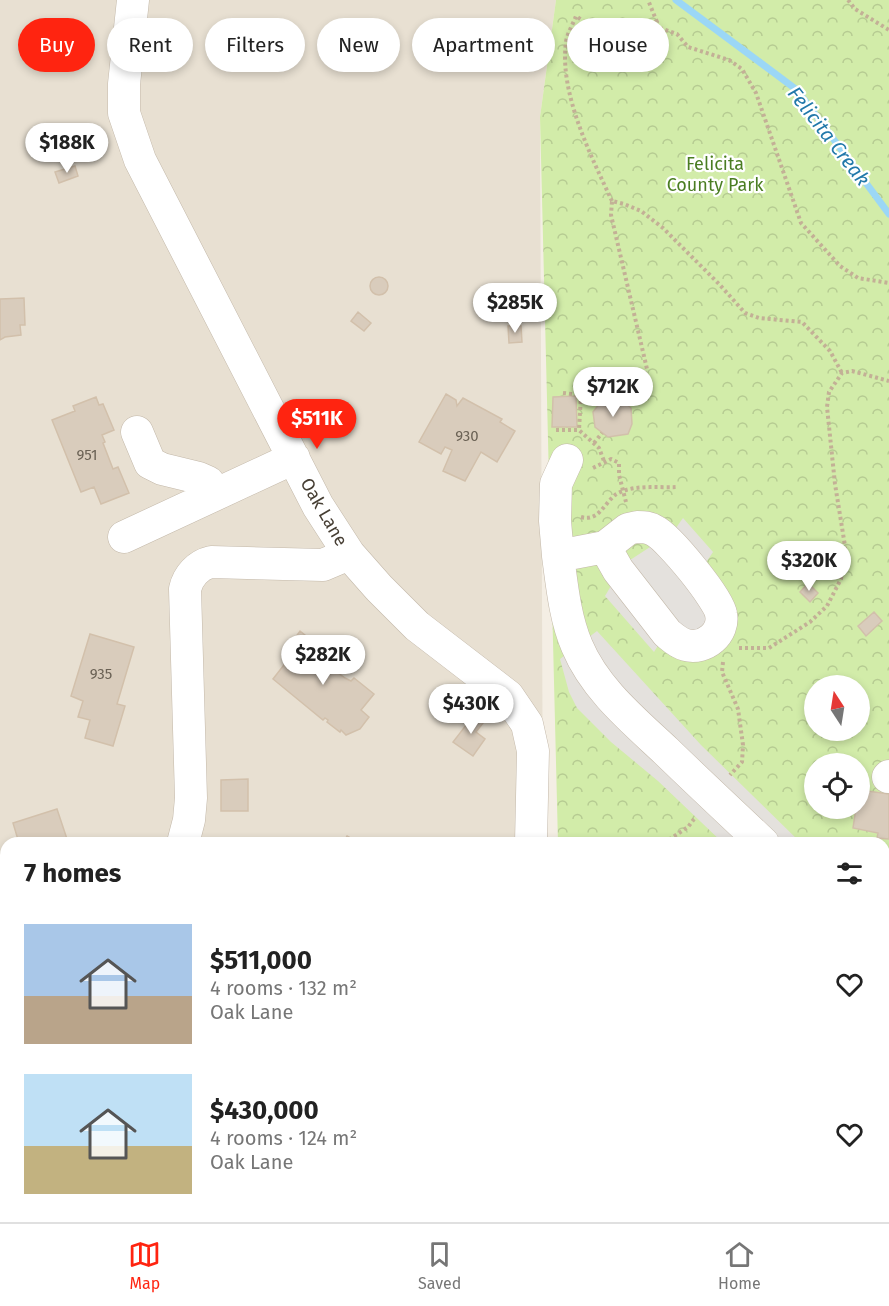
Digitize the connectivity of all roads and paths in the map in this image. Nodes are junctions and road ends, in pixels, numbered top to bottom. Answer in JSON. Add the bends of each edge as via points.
{"nodes":[{"id":1,"x":133,"y":0,"type":"edge"},
{"id":2,"x":648,"y":0,"type":"edge"},
{"id":3,"x":849,"y":0,"type":"edge"},
{"id":4,"x":655,"y":18,"type":"edge"},
{"id":5,"x":889,"y":30,"type":"edge"},
{"id":6,"x":669,"y":31,"type":"edge"},
{"id":7,"x":567,"y":38,"type":"edge"},
{"id":8,"x":567,"y":64,"type":"edge"},
{"id":9,"x":567,"y":72,"type":"edge"},
{"id":10,"x":612,"y":201,"type":"junction"},
{"id":11,"x":889,"y":283,"type":"edge"},
{"id":12,"x":842,"y":373,"type":"junction"},
{"id":13,"x":889,"y":381,"type":"edge"},
{"id":14,"x":563,"y":393,"type":"dead end"},
{"id":15,"x":580,"y":394,"type":"junction"},
{"id":16,"x":617,"y":399,"type":"dead end"},
{"id":17,"x":600,"y":404,"type":"dead end"},
{"id":18,"x":579,"y":430,"type":"dead end"},
{"id":19,"x":136,"y":432,"type":"dead end"},
{"id":20,"x":602,"y":433,"type":"dead end"},
{"id":21,"x":594,"y":443,"type":"dead end"},
{"id":22,"x":294,"y":458,"type":"junction"},
{"id":23,"x":578,"y":465,"type":"joint"},
{"id":24,"x":677,"y":487,"type":"dead end"},
{"id":25,"x":623,"y":491,"type":"junction"},
{"id":26,"x":216,"y":493,"type":"junction"},
{"id":27,"x":577,"y":516,"type":"dead end"},
{"id":28,"x":124,"y":537,"type":"dead end"},
{"id":29,"x":605,"y":547,"type":"junction"},
{"id":30,"x":349,"y":554,"type":"junction"},
{"id":31,"x":558,"y":556,"type":"junction"},
{"id":32,"x":719,"y":642,"type":"junction"},
{"id":33,"x":730,"y":775,"type":"dead end"},
{"id":34,"x":694,"y":819,"type":"dead end"},
{"id":35,"x":185,"y":837,"type":"edge"},
{"id":36,"x":531,"y":837,"type":"edge"},
{"id":37,"x":673,"y":837,"type":"edge"},
{"id":38,"x":757,"y":837,"type":"edge"}],
"edges":[{"from":1,"to":22,"type":"street","name":"Oak Lane","via":[[124,113],[136,151]]},
{"from":2,"to":4,"type":"path"},
{"from":3,"to":5,"type":"path","via":[[855,9]]},
{"from":6,"to":11,"type":"path","via":[[688,47],[729,60],[742,69],[774,142],[801,223],[840,266],[858,278]]},
{"from":7,"to":8,"type":"path"},
{"from":9,"to":10,"type":"path","via":[[568,88],[580,125]]},
{"from":10,"to":12,"type":"path","via":[[641,211],[663,228],[745,314],[801,322],[830,351]]},
{"from":10,"to":16,"type":"path","via":[[611,215],[647,369],[634,388],[627,384],[617,387]]},
{"from":12,"to":13,"type":"path","via":[[852,371]]},
{"from":12,"to":32,"type":"path","via":[[829,392],[827,407],[845,546],[841,579],[827,606],[769,648],[751,649]]},
{"from":14,"to":15,"type":"path"},
{"from":15,"to":17,"type":"path","via":[[587,394]]},
{"from":15,"to":18,"type":"path"},
{"from":19,"to":26,"type":"street","via":[[150,463],[208,482]]},
{"from":20,"to":21,"type":"path"},
{"from":22,"to":26,"type":"street"},
{"from":22,"to":30,"type":"street","name":"Oak Lane","via":[[318,506]]},
{"from":23,"to":25,"type":"path","via":[[616,460]]},
{"from":23,"to":31,"type":"street","via":[[556,484]]},
{"from":24,"to":25,"type":"path"},
{"from":25,"to":27,"type":"path","via":[[593,517]]},
{"from":26,"to":28,"type":"street"},
{"from":29,"to":31,"type":"street"},
{"from":29,"to":32,"type":"street","via":[[618,570],[676,641],[687,646]]},
{"from":29,"to":32,"type":"street","via":[[628,529],[637,527],[647,527],[664,537],[721,610]]},
{"from":30,"to":35,"type":"street","via":[[323,565],[211,562],[187,578],[191,798]]},
{"from":30,"to":36,"type":"street","name":"Oak Lane","via":[[417,626],[508,696],[527,724],[533,751]]},
{"from":31,"to":38,"type":"street","via":[[568,619],[576,645],[595,679]]},
{"from":32,"to":33,"type":"path","via":[[722,672],[738,709],[743,745],[742,762]]},
{"from":34,"to":37,"type":"path"}]}
